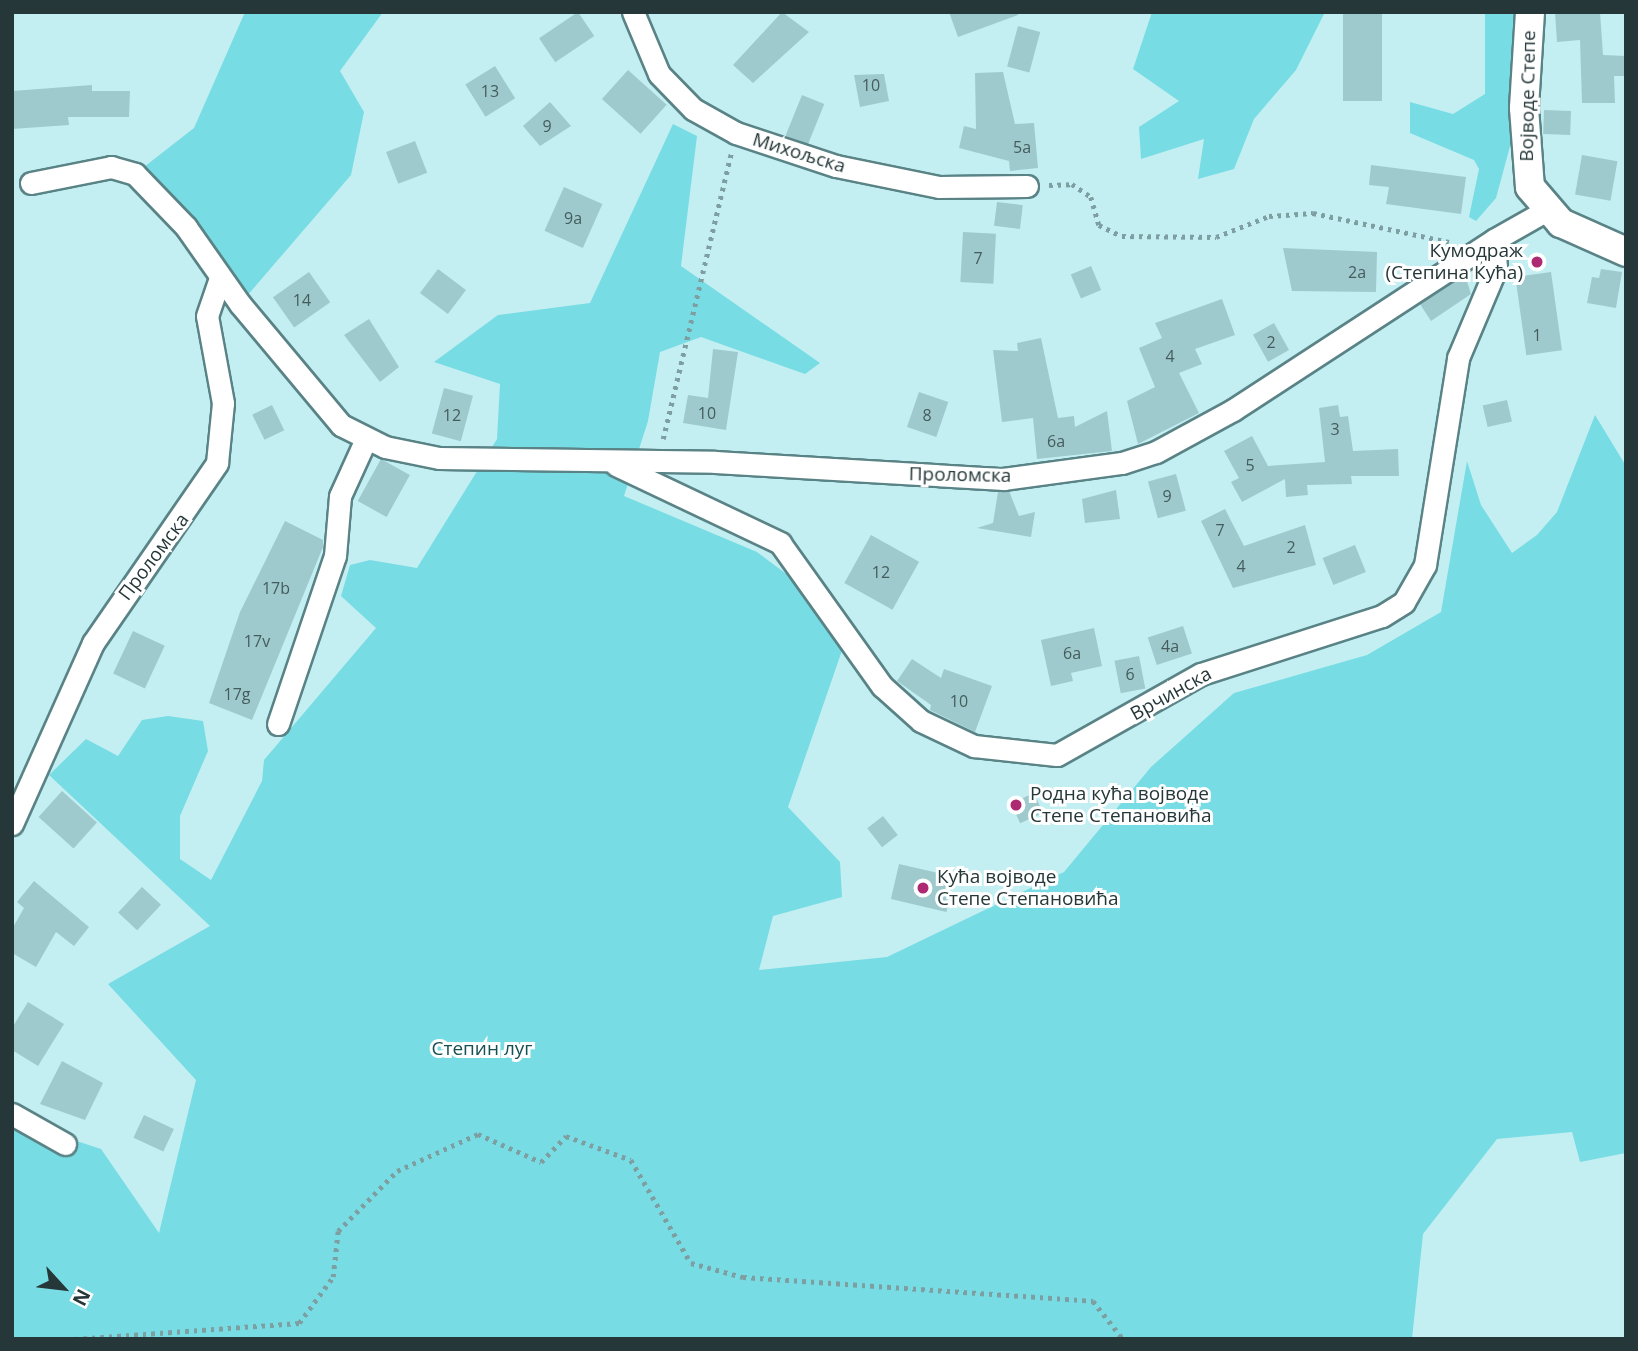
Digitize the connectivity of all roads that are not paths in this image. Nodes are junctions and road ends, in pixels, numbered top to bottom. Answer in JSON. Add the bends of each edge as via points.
{"nodes":[{"id":1,"x":633,"y":12,"type":"edge"},
{"id":2,"x":1530,"y":12,"type":"edge"},
{"id":3,"x":31,"y":183,"type":"dead end"},
{"id":4,"x":1027,"y":186,"type":"road end"},
{"id":5,"x":1545,"y":211,"type":"junction"},
{"id":6,"x":1494,"y":240,"type":"junction"},
{"id":7,"x":1626,"y":252,"type":"edge"},
{"id":8,"x":220,"y":278,"type":"junction"},
{"id":9,"x":366,"y":439,"type":"junction"},
{"id":10,"x":610,"y":462,"type":"junction"},
{"id":11,"x":278,"y":724,"type":"dead end"},
{"id":12,"x":12,"y":824,"type":"edge"},
{"id":13,"x":12,"y":1114,"type":"edge"},
{"id":14,"x":65,"y":1144,"type":"dead end"}],
"edges":[{"from":1,"to":4,"type":"street","name":"Михољска","via":[[660,74],[692,108],[736,133],[836,166],[927,184],[971,191]]},
{"from":2,"to":5,"type":"street","name":"Војводе Степе","via":[[1526,170]]},
{"from":3,"to":8,"type":"street","name":"Проломска","via":[[111,167],[135,174],[186,227]]},
{"from":5,"to":6,"type":"street"},
{"from":5,"to":7,"type":"street"},
{"from":6,"to":10,"type":"street","name":"Проломска","via":[[1233,410],[1156,452],[1122,463],[1003,479]]},
{"from":6,"to":10,"type":"street","name":"Врчинска","via":[[1496,268],[1458,358],[1425,565],[1404,602],[1382,616],[1201,674],[1057,755],[974,746],[921,721],[882,686],[780,543]]},
{"from":8,"to":9,"type":"street","name":"Проломска","via":[[320,405]]},
{"from":8,"to":12,"type":"street","name":"Проломска","via":[[207,316],[223,403],[217,463],[93,643]]},
{"from":9,"to":10,"type":"street","name":"Проломска","via":[[439,458]]},
{"from":9,"to":11,"type":"street","via":[[340,496],[335,556]]},
{"from":13,"to":14,"type":"street"}]}
